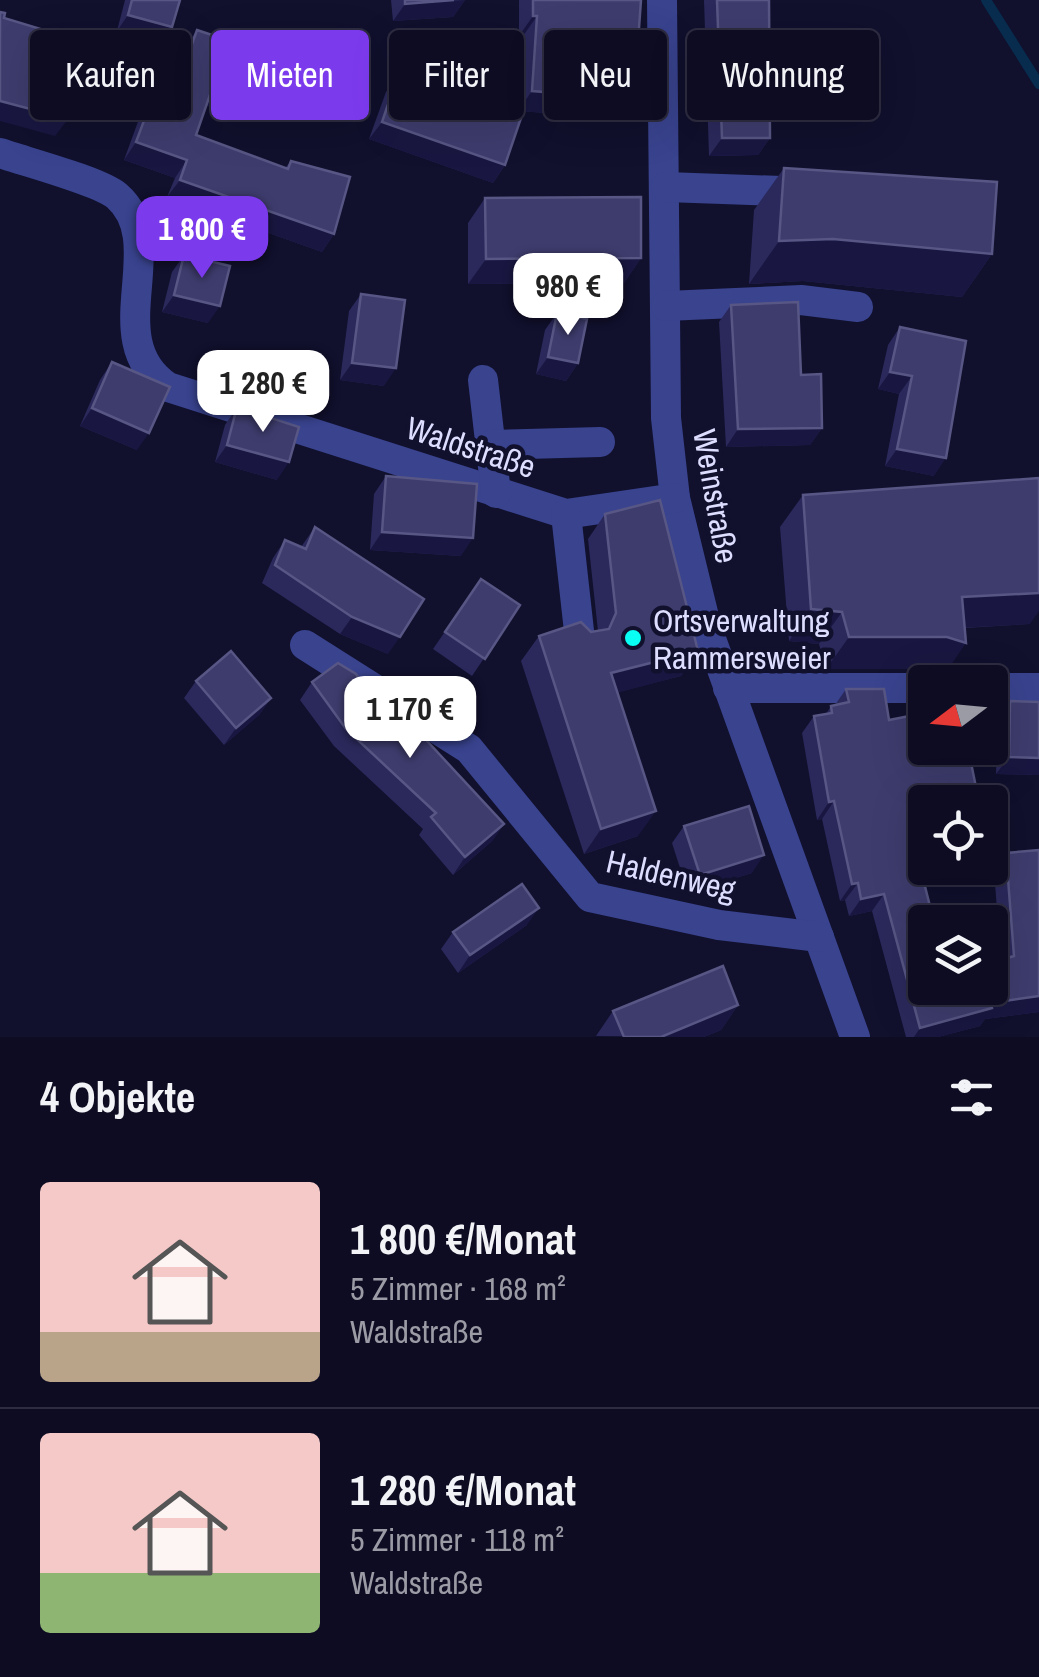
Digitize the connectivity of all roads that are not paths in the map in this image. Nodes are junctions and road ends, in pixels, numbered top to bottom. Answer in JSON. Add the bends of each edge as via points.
{"nodes":[{"id":1,"x":662,"y":0,"type":"edge"},
{"id":2,"x":0,"y":153,"type":"edge"},
{"id":3,"x":666,"y":187,"type":"junction"},
{"id":4,"x":841,"y":193,"type":"edge"},
{"id":5,"x":666,"y":306,"type":"junction"},
{"id":6,"x":858,"y":307,"type":"dead end"},
{"id":7,"x":483,"y":380,"type":"dead end"},
{"id":8,"x":600,"y":442,"type":"dead end"},
{"id":9,"x":490,"y":446,"type":"junction"},
{"id":10,"x":496,"y":493,"type":"junction"},
{"id":11,"x":675,"y":498,"type":"junction"},
{"id":12,"x":566,"y":514,"type":"junction"},
{"id":13,"x":580,"y":640,"type":"edge"},
{"id":14,"x":305,"y":644,"type":"dead end"},
{"id":15,"x":728,"y":688,"type":"junction"},
{"id":16,"x":908,"y":688,"type":"edge"},
{"id":17,"x":1008,"y":688,"type":"edge"},
{"id":18,"x":1039,"y":688,"type":"edge"},
{"id":19,"x":819,"y":937,"type":"junction"},
{"id":20,"x":855,"y":1037,"type":"edge"}],
"edges":[{"from":1,"to":3,"type":"street","name":"Weinstraße"},
{"from":2,"to":10,"type":"street","name":"Waldstraße","via":[[116,196],[138,228],[135,338],[146,372],[168,387]]},
{"from":3,"to":4,"type":"street"},
{"from":3,"to":5,"type":"street","name":"Weinstraße"},
{"from":5,"to":6,"type":"street","via":[[801,300]]},
{"from":5,"to":11,"type":"street","name":"Weinstraße","via":[[666,418]]},
{"from":7,"to":9,"type":"street"},
{"from":8,"to":9,"type":"street"},
{"from":9,"to":10,"type":"street"},
{"from":10,"to":12,"type":"street","name":"Waldstraße"},
{"from":11,"to":12,"type":"street","name":"Waldstraße"},
{"from":11,"to":15,"type":"street","name":"Weinstraße"},
{"from":12,"to":13,"type":"street"},
{"from":14,"to":19,"type":"street","name":"Haldenweg","via":[[469,748],[590,897],[719,925]]},
{"from":15,"to":16,"type":"street"},
{"from":15,"to":19,"type":"street","name":"Weinstraße"},
{"from":17,"to":18,"type":"street"},
{"from":19,"to":20,"type":"street","name":"Weinstraße"}]}
